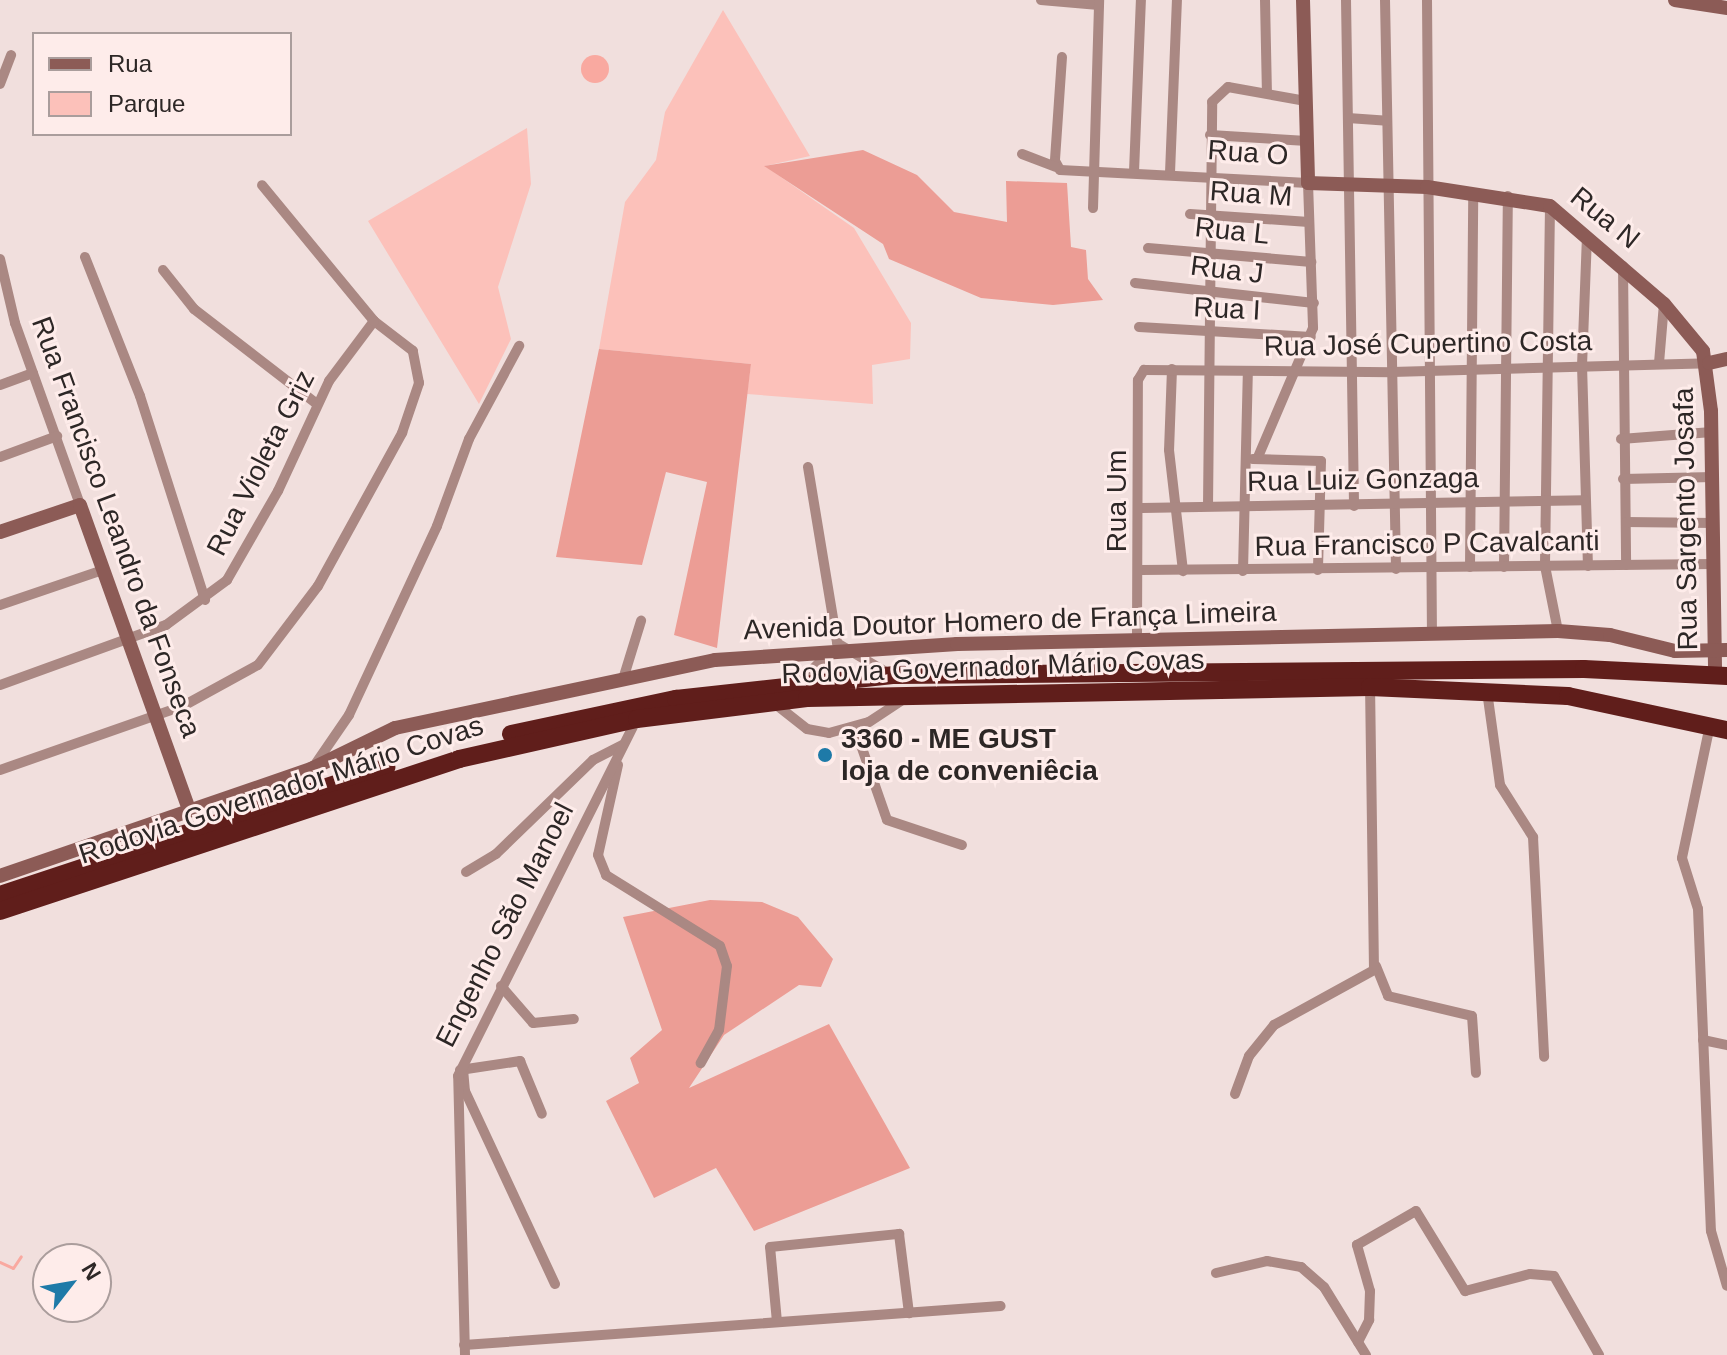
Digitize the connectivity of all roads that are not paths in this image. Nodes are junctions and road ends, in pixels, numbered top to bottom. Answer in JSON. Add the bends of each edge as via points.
{"nodes":[{"id":1,"x":1041,"y":0,"type":"edge"},
{"id":2,"x":1141,"y":0,"type":"edge"},
{"id":3,"x":1177,"y":0,"type":"edge"},
{"id":4,"x":1265,"y":0,"type":"edge"},
{"id":5,"x":1303,"y":0,"type":"edge"},
{"id":6,"x":1346,"y":0,"type":"edge"},
{"id":7,"x":1385,"y":0,"type":"edge"},
{"id":8,"x":1427,"y":0,"type":"edge"},
{"id":9,"x":1675,"y":0,"type":"edge"},
{"id":10,"x":1099,"y":2,"type":"edge"},
{"id":11,"x":1727,"y":8,"type":"edge"},
{"id":12,"x":11,"y":55,"type":"dead end"},
{"id":13,"x":1062,"y":57,"type":"dead end"},
{"id":14,"x":0,"y":84,"type":"edge"},
{"id":15,"x":1267,"y":93,"type":"junction"},
{"id":16,"x":1306,"y":101,"type":"junction"},
{"id":17,"x":1348,"y":118,"type":"junction"},
{"id":18,"x":1387,"y":121,"type":"junction"},
{"id":19,"x":1210,"y":135,"type":"junction"},
{"id":20,"x":1307,"y":141,"type":"junction"},
{"id":21,"x":1022,"y":154,"type":"dead end"},
{"id":22,"x":1061,"y":168,"type":"junction"},
{"id":23,"x":1096,"y":170,"type":"junction"},
{"id":24,"x":1134,"y":172,"type":"junction"},
{"id":25,"x":1170,"y":173,"type":"junction"},
{"id":26,"x":1209,"y":176,"type":"junction"},
{"id":27,"x":1308,"y":183,"type":"junction"},
{"id":28,"x":262,"y":185,"type":"dead end"},
{"id":29,"x":1348,"y":185,"type":"junction"},
{"id":30,"x":1387,"y":185,"type":"junction"},
{"id":31,"x":1427,"y":187,"type":"junction"},
{"id":32,"x":1473,"y":193,"type":"junction"},
{"id":33,"x":1508,"y":196,"type":"junction"},
{"id":34,"x":1550,"y":206,"type":"junction"},
{"id":35,"x":1093,"y":208,"type":"dead end"},
{"id":36,"x":1190,"y":214,"type":"dead end"},
{"id":37,"x":1211,"y":214,"type":"junction"},
{"id":38,"x":1309,"y":222,"type":"junction"},
{"id":39,"x":1587,"y":232,"type":"junction"},
{"id":40,"x":1148,"y":248,"type":"dead end"},
{"id":41,"x":1211,"y":254,"type":"junction"},
{"id":42,"x":85,"y":257,"type":"dead end"},
{"id":43,"x":0,"y":259,"type":"edge"},
{"id":44,"x":1311,"y":262,"type":"junction"},
{"id":45,"x":1623,"y":264,"type":"junction"},
{"id":46,"x":163,"y":270,"type":"dead end"},
{"id":47,"x":1135,"y":283,"type":"dead end"},
{"id":48,"x":1210,"y":292,"type":"junction"},
{"id":49,"x":1314,"y":303,"type":"junction"},
{"id":50,"x":1664,"y":304,"type":"junction"},
{"id":51,"x":374,"y":321,"type":"junction"},
{"id":52,"x":1139,"y":327,"type":"dead end"},
{"id":53,"x":1209,"y":332,"type":"junction"},
{"id":54,"x":1311,"y":337,"type":"junction"},
{"id":55,"x":519,"y":346,"type":"dead end"},
{"id":56,"x":1727,"y":359,"type":"edge"},
{"id":57,"x":1659,"y":363,"type":"junction"},
{"id":58,"x":1709,"y":363,"type":"junction"},
{"id":59,"x":1622,"y":364,"type":"junction"},
{"id":60,"x":1582,"y":365,"type":"junction"},
{"id":61,"x":1546,"y":366,"type":"junction"},
{"id":62,"x":1507,"y":368,"type":"junction"},
{"id":63,"x":1149,"y":369,"type":"joint"},
{"id":64,"x":1172,"y":369,"type":"junction"},
{"id":65,"x":1469,"y":369,"type":"junction"},
{"id":66,"x":1209,"y":370,"type":"junction"},
{"id":67,"x":1248,"y":371,"type":"junction"},
{"id":68,"x":1294,"y":371,"type":"junction"},
{"id":69,"x":1429,"y":371,"type":"junction"},
{"id":70,"x":1352,"y":372,"type":"junction"},
{"id":71,"x":1392,"y":372,"type":"junction"},
{"id":72,"x":33,"y":373,"type":"junction"},
{"id":73,"x":0,"y":385,"type":"edge"},
{"id":74,"x":317,"y":404,"type":"junction"},
{"id":75,"x":1712,"y":432,"type":"junction"},
{"id":76,"x":57,"y":436,"type":"junction"},
{"id":77,"x":1621,"y":439,"type":"junction"},
{"id":78,"x":0,"y":457,"type":"edge"},
{"id":79,"x":1244,"y":459,"type":"junction"},
{"id":80,"x":1257,"y":459,"type":"junction"},
{"id":81,"x":808,"y":467,"type":"dead end"},
{"id":82,"x":1713,"y":477,"type":"junction"},
{"id":83,"x":1623,"y":479,"type":"junction"},
{"id":84,"x":1585,"y":500,"type":"junction"},
{"id":85,"x":1509,"y":501,"type":"junction"},
{"id":86,"x":1546,"y":501,"type":"junction"},
{"id":87,"x":1472,"y":502,"type":"junction"},
{"id":88,"x":1394,"y":503,"type":"junction"},
{"id":89,"x":1434,"y":503,"type":"junction"},
{"id":90,"x":80,"y":505,"type":"junction"},
{"id":91,"x":1175,"y":506,"type":"junction"},
{"id":92,"x":1208,"y":506,"type":"junction"},
{"id":93,"x":1244,"y":506,"type":"junction"},
{"id":94,"x":1354,"y":506,"type":"junction"},
{"id":95,"x":1317,"y":507,"type":"junction"},
{"id":96,"x":1142,"y":508,"type":"junction"},
{"id":97,"x":1626,"y":522,"type":"junction"},
{"id":98,"x":1713,"y":523,"type":"junction"},
{"id":99,"x":0,"y":532,"type":"edge"},
{"id":100,"x":1713,"y":564,"type":"junction"},
{"id":101,"x":1626,"y":565,"type":"junction"},
{"id":102,"x":1545,"y":566,"type":"junction"},
{"id":103,"x":1588,"y":566,"type":"junction"},
{"id":104,"x":1470,"y":567,"type":"junction"},
{"id":105,"x":1504,"y":567,"type":"junction"},
{"id":106,"x":1434,"y":568,"type":"junction"},
{"id":107,"x":1396,"y":569,"type":"junction"},
{"id":108,"x":103,"y":570,"type":"junction"},
{"id":109,"x":1141,"y":570,"type":"junction"},
{"id":110,"x":1318,"y":570,"type":"junction"},
{"id":111,"x":1183,"y":571,"type":"junction"},
{"id":112,"x":1243,"y":571,"type":"junction"},
{"id":113,"x":205,"y":600,"type":"junction"},
{"id":114,"x":0,"y":605,"type":"edge"},
{"id":115,"x":641,"y":621,"type":"dead end"},
{"id":116,"x":1727,"y":629,"type":"edge"},
{"id":117,"x":1558,"y":631,"type":"junction"},
{"id":118,"x":1432,"y":633,"type":"junction"},
{"id":119,"x":1137,"y":639,"type":"junction"},
{"id":120,"x":127,"y":641,"type":"junction"},
{"id":121,"x":1719,"y":648,"type":"edge"},
{"id":122,"x":838,"y":649,"type":"junction"},
{"id":123,"x":895,"y":675,"type":"junction"},
{"id":124,"x":1721,"y":675,"type":"edge"},
{"id":125,"x":624,"y":676,"type":"junction"},
{"id":126,"x":0,"y":685,"type":"edge"},
{"id":127,"x":796,"y":687,"type":"junction"},
{"id":128,"x":1370,"y":687,"type":"junction"},
{"id":129,"x":1487,"y":691,"type":"junction"},
{"id":130,"x":911,"y":692,"type":"junction"},
{"id":131,"x":773,"y":702,"type":"junction"},
{"id":132,"x":156,"y":717,"type":"junction"},
{"id":133,"x":637,"y":719,"type":"junction"},
{"id":134,"x":855,"y":728,"type":"junction"},
{"id":135,"x":1718,"y":728,"type":"edge"},
{"id":136,"x":624,"y":744,"type":"junction"},
{"id":137,"x":313,"y":768,"type":"junction"},
{"id":138,"x":0,"y":770,"type":"edge"},
{"id":139,"x":189,"y":809,"type":"junction"},
{"id":140,"x":962,"y":845,"type":"dead end"},
{"id":141,"x":466,"y":872,"type":"dead end"},
{"id":142,"x":0,"y":878,"type":"edge"},
{"id":143,"x":25,"y":885,"type":"junction"},
{"id":144,"x":0,"y":895,"type":"edge"},
{"id":145,"x":0,"y":911,"type":"edge"},
{"id":146,"x":1375,"y":964,"type":"junction"},
{"id":147,"x":501,"y":986,"type":"junction"},
{"id":148,"x":574,"y":1019,"type":"dead end"},
{"id":149,"x":1703,"y":1040,"type":"junction"},
{"id":150,"x":1727,"y":1045,"type":"edge"},
{"id":151,"x":1544,"y":1057,"type":"dead end"},
{"id":152,"x":701,"y":1063,"type":"dead end"},
{"id":153,"x":462,"y":1069,"type":"junction"},
{"id":154,"x":1476,"y":1073,"type":"dead end"},
{"id":155,"x":1235,"y":1094,"type":"dead end"},
{"id":156,"x":542,"y":1114,"type":"dead end"},
{"id":157,"x":1216,"y":1273,"type":"dead end"},
{"id":158,"x":555,"y":1284,"type":"dead end"},
{"id":159,"x":1727,"y":1286,"type":"edge"},
{"id":160,"x":1001,"y":1306,"type":"dead end"},
{"id":161,"x":909,"y":1313,"type":"junction"},
{"id":162,"x":777,"y":1322,"type":"junction"},
{"id":163,"x":1358,"y":1342,"type":"junction"},
{"id":164,"x":464,"y":1350,"type":"edge"},
{"id":165,"x":1366,"y":1355,"type":"edge"},
{"id":166,"x":1599,"y":1355,"type":"edge"}],
"edges":[{"from":1,"to":10,"type":"street"},
{"from":2,"to":24,"type":"street"},
{"from":3,"to":25,"type":"street"},
{"from":4,"to":15,"type":"street"},
{"from":5,"to":16,"type":"main road"},
{"from":6,"to":17,"type":"street"},
{"from":7,"to":18,"type":"street"},
{"from":8,"to":31,"type":"street"},
{"from":9,"to":11,"type":"main road"},
{"from":10,"to":23,"type":"street"},
{"from":12,"to":14,"type":"street"},
{"from":13,"to":22,"type":"street"},
{"from":15,"to":16,"type":"street"},
{"from":15,"to":19,"type":"street","via":[[1236,87],[1215,94]]},
{"from":16,"to":20,"type":"main road"},
{"from":17,"to":18,"type":"street"},
{"from":17,"to":29,"type":"street"},
{"from":18,"to":30,"type":"street"},
{"from":19,"to":20,"type":"street"},
{"from":19,"to":26,"type":"street"},
{"from":20,"to":27,"type":"main road"},
{"from":21,"to":22,"type":"street"},
{"from":22,"to":23,"type":"street","name":"Rua O"},
{"from":23,"to":24,"type":"street","name":"Rua O"},
{"from":23,"to":35,"type":"street"},
{"from":24,"to":25,"type":"street","name":"Rua O"},
{"from":25,"to":26,"type":"street","name":"Rua O"},
{"from":26,"to":27,"type":"street","name":"Rua O"},
{"from":26,"to":37,"type":"street"},
{"from":27,"to":29,"type":"main road","name":"Rua O"},
{"from":27,"to":38,"type":"street"},
{"from":28,"to":51,"type":"street"},
{"from":29,"to":30,"type":"main road","name":"Rua O"},
{"from":29,"to":70,"type":"street"},
{"from":30,"to":31,"type":"main road","name":"Rua O"},
{"from":30,"to":71,"type":"street"},
{"from":31,"to":32,"type":"main road","name":"Rua N"},
{"from":31,"to":69,"type":"street"},
{"from":32,"to":33,"type":"main road","name":"Rua N"},
{"from":32,"to":65,"type":"street"},
{"from":33,"to":34,"type":"main road","name":"Rua N"},
{"from":33,"to":62,"type":"street"},
{"from":34,"to":39,"type":"main road","name":"Rua N"},
{"from":34,"to":61,"type":"street"},
{"from":36,"to":37,"type":"street","name":"Rua M"},
{"from":37,"to":38,"type":"street","name":"Rua M"},
{"from":37,"to":41,"type":"street"},
{"from":38,"to":44,"type":"street"},
{"from":39,"to":45,"type":"main road","name":"Rua N"},
{"from":39,"to":60,"type":"street"},
{"from":40,"to":41,"type":"street","name":"Rua L"},
{"from":41,"to":44,"type":"street","name":"Rua L"},
{"from":41,"to":48,"type":"street"},
{"from":42,"to":113,"type":"street","via":[[140,396]]},
{"from":43,"to":72,"type":"street","name":"Rua Francisco Leandro da Fonseca"},
{"from":44,"to":49,"type":"street"},
{"from":45,"to":50,"type":"main road","name":"Rua N"},
{"from":45,"to":59,"type":"street"},
{"from":46,"to":74,"type":"street","via":[[194,309]]},
{"from":47,"to":48,"type":"street","name":"Rua J"},
{"from":48,"to":49,"type":"street","name":"Rua J"},
{"from":48,"to":53,"type":"street"},
{"from":49,"to":54,"type":"street"},
{"from":50,"to":57,"type":"street"},
{"from":50,"to":58,"type":"main road","name":"Rua N"},
{"from":51,"to":74,"type":"street","name":"Rua Violeta Griz"},
{"from":51,"to":132,"type":"street","via":[[413,351],[419,383],[402,433],[345,537],[294,624],[258,665]]},
{"from":52,"to":53,"type":"street","name":"Rua I"},
{"from":53,"to":54,"type":"street","name":"Rua I"},
{"from":53,"to":66,"type":"street"},
{"from":54,"to":68,"type":"street"},
{"from":55,"to":137,"type":"street","via":[[469,439],[437,526],[349,715]]},
{"from":56,"to":58,"type":"main road"},
{"from":57,"to":58,"type":"street","name":"Rua José Cupertino Costa"},
{"from":57,"to":59,"type":"street","name":"Rua José Cupertino Costa"},
{"from":58,"to":75,"type":"main road","name":"Rua Sargento Josafa"},
{"from":59,"to":60,"type":"street","name":"Rua José Cupertino Costa"},
{"from":59,"to":77,"type":"street"},
{"from":60,"to":61,"type":"street","name":"Rua José Cupertino Costa"},
{"from":60,"to":84,"type":"street"},
{"from":61,"to":62,"type":"street","name":"Rua José Cupertino Costa"},
{"from":61,"to":86,"type":"street"},
{"from":62,"to":65,"type":"street","name":"Rua José Cupertino Costa"},
{"from":62,"to":85,"type":"street"},
{"from":63,"to":64,"type":"street","name":"Rua José Cupertino Costa"},
{"from":63,"to":96,"type":"street","name":"Rua Um","via":[[1138,380]]},
{"from":64,"to":66,"type":"street","name":"Rua José Cupertino Costa"},
{"from":64,"to":91,"type":"street","via":[[1169,450]]},
{"from":65,"to":69,"type":"street","name":"Rua José Cupertino Costa"},
{"from":65,"to":87,"type":"street"},
{"from":66,"to":67,"type":"street","name":"Rua José Cupertino Costa"},
{"from":66,"to":92,"type":"street"},
{"from":67,"to":68,"type":"street","name":"Rua José Cupertino Costa"},
{"from":67,"to":79,"type":"street"},
{"from":68,"to":70,"type":"street","name":"Rua José Cupertino Costa"},
{"from":68,"to":80,"type":"street"},
{"from":69,"to":71,"type":"street","name":"Rua José Cupertino Costa"},
{"from":69,"to":89,"type":"street"},
{"from":70,"to":71,"type":"street","name":"Rua José Cupertino Costa"},
{"from":70,"to":94,"type":"street"},
{"from":71,"to":88,"type":"street"},
{"from":72,"to":73,"type":"street"},
{"from":72,"to":76,"type":"street","name":"Rua Francisco Leandro da Fonseca"},
{"from":74,"to":113,"type":"street","name":"Rua Violeta Griz","via":[[246,552]]},
{"from":75,"to":77,"type":"street"},
{"from":75,"to":82,"type":"main road","name":"Rua Sargento Josafa"},
{"from":76,"to":78,"type":"street"},
{"from":76,"to":90,"type":"street","name":"Rua Francisco Leandro da Fonseca"},
{"from":77,"to":83,"type":"street"},
{"from":79,"to":80,"type":"street"},
{"from":79,"to":93,"type":"street"},
{"from":80,"to":95,"type":"street","via":[[1316,458],[1322,470]]},
{"from":81,"to":122,"type":"street"},
{"from":82,"to":83,"type":"street"},
{"from":82,"to":98,"type":"main road","name":"Rua Sargento Josafa"},
{"from":83,"to":97,"type":"street"},
{"from":84,"to":86,"type":"street","name":"Rua Luiz Gonzaga"},
{"from":84,"to":103,"type":"street"},
{"from":85,"to":86,"type":"street","name":"Rua Luiz Gonzaga"},
{"from":85,"to":87,"type":"street","name":"Rua Luiz Gonzaga"},
{"from":85,"to":105,"type":"street"},
{"from":86,"to":102,"type":"street"},
{"from":87,"to":89,"type":"street","name":"Rua Luiz Gonzaga"},
{"from":87,"to":104,"type":"street"},
{"from":88,"to":89,"type":"street","name":"Rua Luiz Gonzaga"},
{"from":88,"to":94,"type":"street","name":"Rua Luiz Gonzaga"},
{"from":88,"to":107,"type":"street"},
{"from":89,"to":106,"type":"street"},
{"from":90,"to":99,"type":"main road"},
{"from":90,"to":108,"type":"main road","name":"Rua Francisco Leandro da Fonseca"},
{"from":91,"to":92,"type":"street","name":"Rua Luiz Gonzaga"},
{"from":91,"to":96,"type":"street","name":"Rua Luiz Gonzaga"},
{"from":91,"to":111,"type":"street"},
{"from":92,"to":93,"type":"street","name":"Rua Luiz Gonzaga"},
{"from":93,"to":95,"type":"street","name":"Rua Luiz Gonzaga"},
{"from":93,"to":112,"type":"street"},
{"from":94,"to":95,"type":"street","name":"Rua Luiz Gonzaga"},
{"from":95,"to":110,"type":"street"},
{"from":96,"to":109,"type":"street","name":"Rua Um"},
{"from":97,"to":98,"type":"street"},
{"from":97,"to":101,"type":"street"},
{"from":98,"to":100,"type":"main road","name":"Rua Sargento Josafa"},
{"from":100,"to":101,"type":"street","name":"Rua Francisco P Cavalcanti"},
{"from":100,"to":121,"type":"main road","name":"Rua Sargento Josafa"},
{"from":101,"to":103,"type":"street","name":"Rua Francisco P Cavalcanti"},
{"from":102,"to":103,"type":"street","name":"Rua Francisco P Cavalcanti"},
{"from":102,"to":105,"type":"street","name":"Rua Francisco P Cavalcanti"},
{"from":102,"to":117,"type":"street"},
{"from":104,"to":105,"type":"street","name":"Rua Francisco P Cavalcanti"},
{"from":104,"to":106,"type":"street","name":"Rua Francisco P Cavalcanti"},
{"from":106,"to":107,"type":"street","name":"Rua Francisco P Cavalcanti"},
{"from":106,"to":118,"type":"street"},
{"from":107,"to":110,"type":"street","name":"Rua Francisco P Cavalcanti"},
{"from":108,"to":114,"type":"street"},
{"from":108,"to":120,"type":"main road","name":"Rua Francisco Leandro da Fonseca"},
{"from":109,"to":111,"type":"street","name":"Rua Francisco P Cavalcanti"},
{"from":109,"to":119,"type":"street","name":"Rua Um"},
{"from":110,"to":112,"type":"street","name":"Rua Francisco P Cavalcanti"},
{"from":111,"to":112,"type":"street","name":"Rua Francisco P Cavalcanti"},
{"from":113,"to":120,"type":"street","name":"Rua Violeta Griz"},
{"from":115,"to":125,"type":"street"},
{"from":116,"to":121,"type":"main road"},
{"from":117,"to":118,"type":"main road","name":"Avenida Doutor Homero de França Limeira"},
{"from":117,"to":121,"type":"main road","name":"Avenida Doutor Homero de França Limeira","via":[[1610,635],[1675,651]]},
{"from":118,"to":119,"type":"main road","name":"Avenida Doutor Homero de França Limeira"},
{"from":119,"to":122,"type":"main road","name":"Avenida Doutor Homero de França Limeira"},
{"from":120,"to":126,"type":"street","name":"Rua Violeta Griz"},
{"from":120,"to":132,"type":"main road","name":"Rua Francisco Leandro da Fonseca"},
{"from":121,"to":124,"type":"main road","name":"Rua Sargento Josafa"},
{"from":122,"to":123,"type":"street"},
{"from":122,"to":125,"type":"main road","name":"Avenida Doutor Homero de França Limeira","via":[[715,660]]},
{"from":122,"to":127,"type":"street"},
{"from":123,"to":124,"type":"highway","name":"Rodovia Governador Mário Covas","via":[[1571,669]]},
{"from":123,"to":127,"type":"highway","name":"Rodovia Governador Mário Covas"},
{"from":125,"to":137,"type":"main road","name":"Avenida Doutor Homero de França Limeira","via":[[395,728]]},
{"from":127,"to":143,"type":"highway","name":"Rodovia Governador Mário Covas","via":[[633,706],[464,746]]},
{"from":128,"to":129,"type":"highway","name":"Rodovia Governador Mário Covas"},
{"from":128,"to":130,"type":"highway","name":"Rodovia Governador Mário Covas"},
{"from":128,"to":146,"type":"street"},
{"from":129,"to":135,"type":"highway","name":"Rodovia Governador Mário Covas","via":[[1568,696]]},
{"from":129,"to":151,"type":"street","via":[[1500,785],[1533,837]]},
{"from":130,"to":131,"type":"highway","name":"Rodovia Governador Mário Covas"},
{"from":130,"to":134,"type":"street"},
{"from":131,"to":133,"type":"highway","name":"Rodovia Governador Mário Covas"},
{"from":131,"to":134,"type":"street","via":[[807,729]]},
{"from":132,"to":138,"type":"street"},
{"from":132,"to":139,"type":"main road","name":"Rua Francisco Leandro da Fonseca"},
{"from":133,"to":136,"type":"street","name":"Engenho São Manoel"},
{"from":133,"to":145,"type":"highway","name":"Rodovia Governador Mário Covas","via":[[392,778]]},
{"from":134,"to":140,"type":"street","via":[[887,820]]},
{"from":135,"to":149,"type":"street","via":[[1682,858],[1698,909]]},
{"from":136,"to":141,"type":"street","via":[[593,760],[518,834]]},
{"from":136,"to":147,"type":"street","name":"Engenho São Manoel"},
{"from":136,"to":152,"type":"street","via":[[598,855],[606,875],[720,946],[727,966],[724,1001],[719,1030]]},
{"from":137,"to":139,"type":"main road","name":"Avenida Doutor Homero de França Limeira"},
{"from":139,"to":142,"type":"main road","name":"Avenida Doutor Homero de França Limeira"},
{"from":142,"to":143,"type":"highway"},
{"from":143,"to":144,"type":"highway","name":"Rodovia Governador Mário Covas"},
{"from":146,"to":154,"type":"street","via":[[1388,996],[1472,1016]]},
{"from":146,"to":155,"type":"street","via":[[1366,980],[1274,1025],[1249,1056]]},
{"from":147,"to":148,"type":"street","via":[[533,1023]]},
{"from":147,"to":153,"type":"street","name":"Engenho São Manoel"},
{"from":149,"to":150,"type":"street"},
{"from":149,"to":159,"type":"street","via":[[1711,1231]]},
{"from":153,"to":156,"type":"street","via":[[520,1061]]},
{"from":153,"to":158,"type":"street","via":[[469,1101]]},
{"from":153,"to":164,"type":"street","name":"Engenho São Manoel"},
{"from":157,"to":163,"type":"street","via":[[1267,1261],[1301,1267],[1324,1287]]},
{"from":160,"to":161,"type":"street"},
{"from":161,"to":162,"type":"street"},
{"from":161,"to":162,"type":"street","via":[[899,1234],[770,1247]]},
{"from":162,"to":164,"type":"street"},
{"from":163,"to":165,"type":"street"},
{"from":163,"to":166,"type":"street","via":[[1370,1302],[1357,1245],[1416,1211],[1465,1291],[1530,1274],[1554,1276]]}]}
